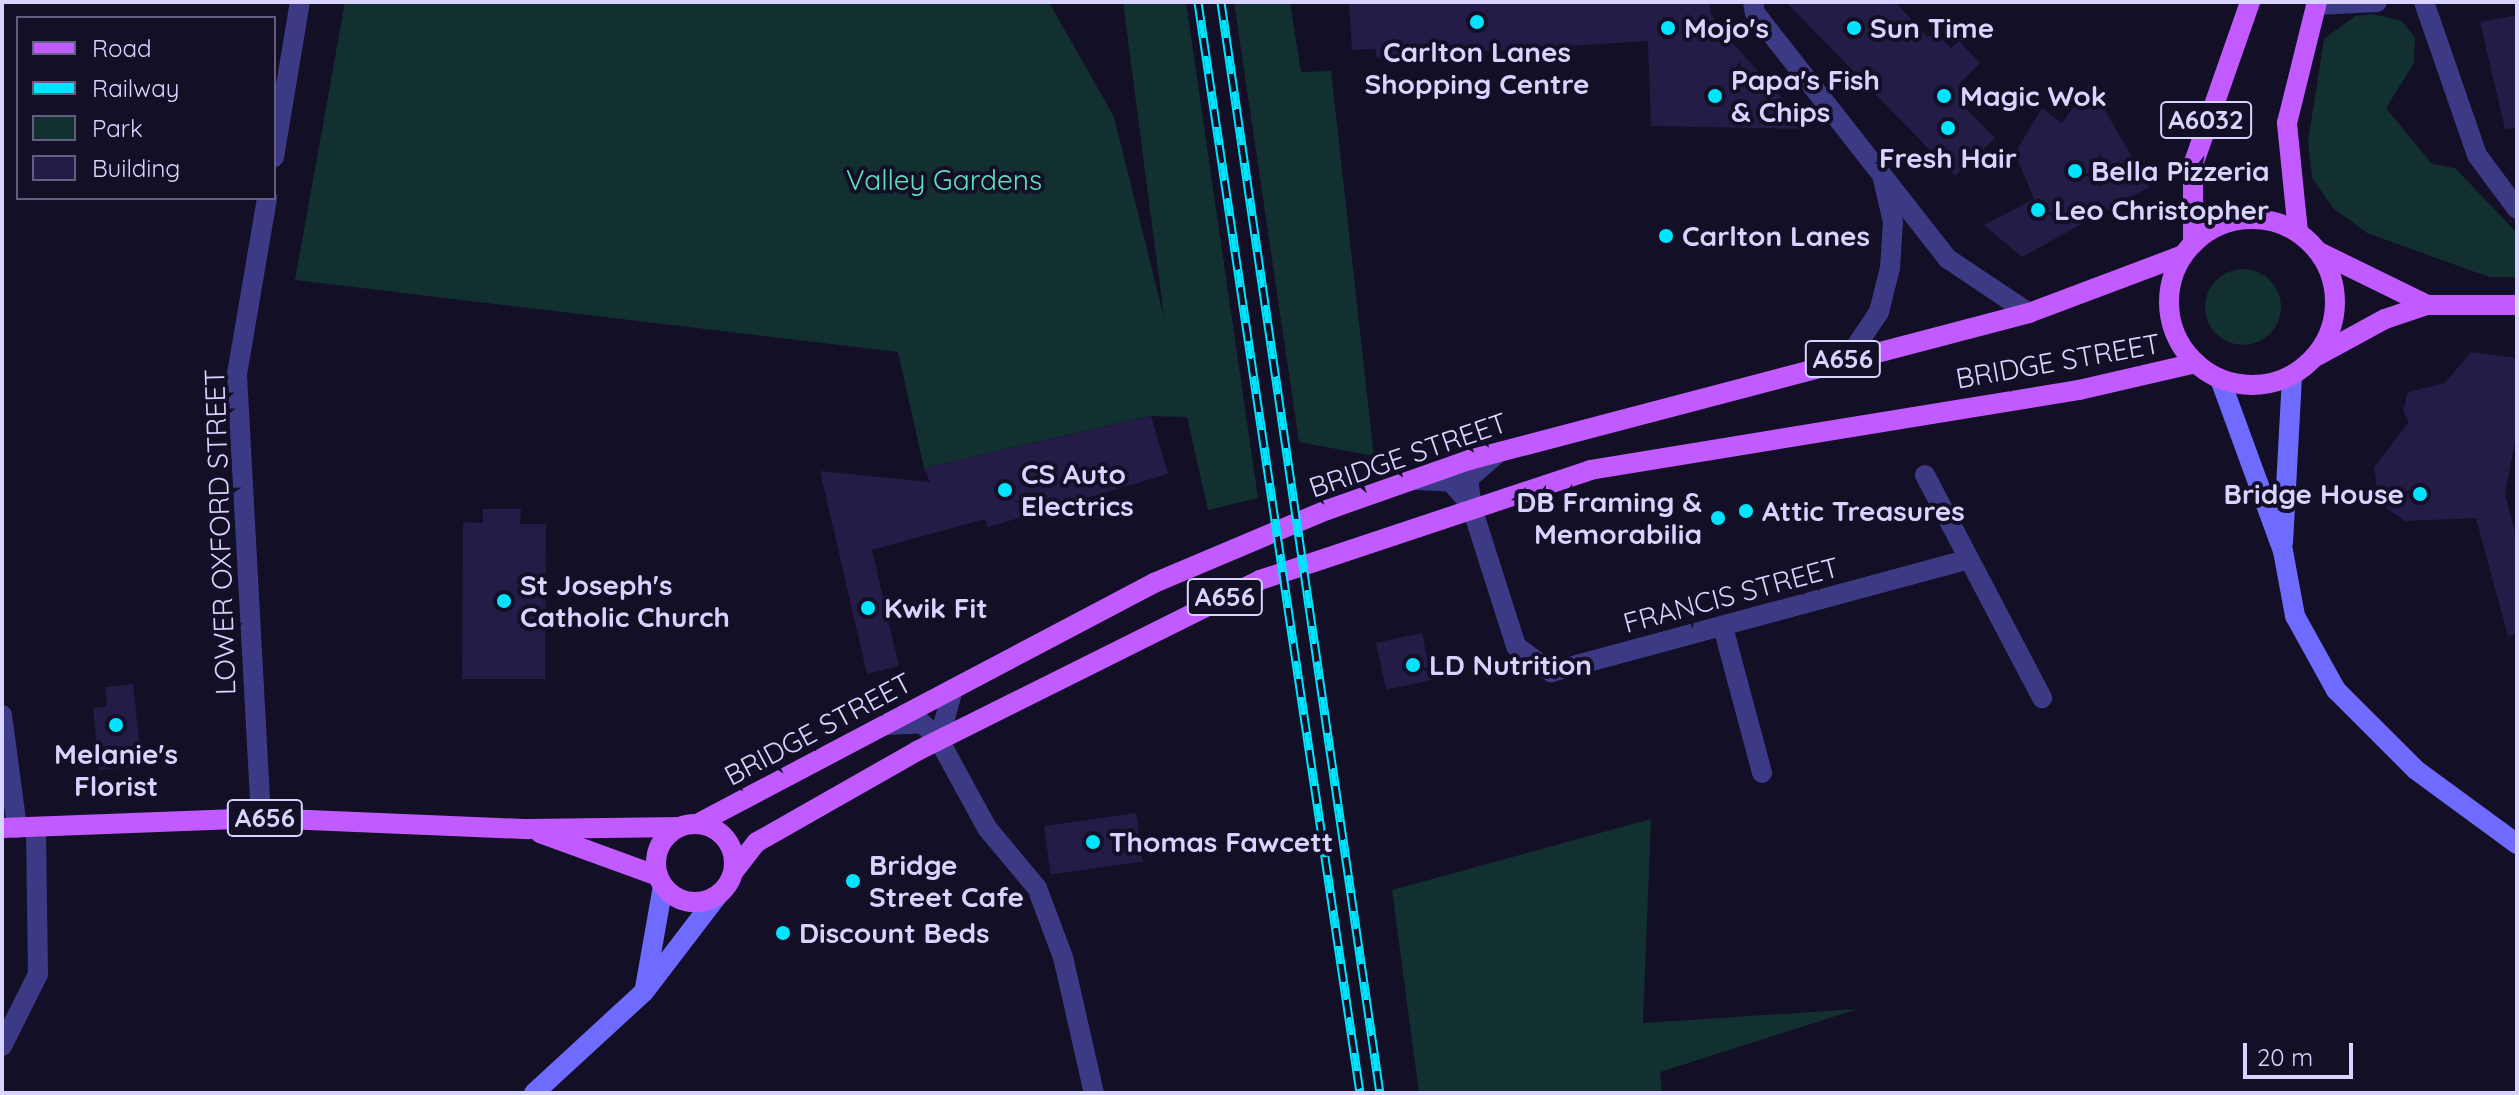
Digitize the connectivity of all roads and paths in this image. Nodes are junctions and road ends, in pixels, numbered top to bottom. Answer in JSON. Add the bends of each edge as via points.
{"nodes":[{"id":1,"x":300,"y":2,"type":"edge"},
{"id":2,"x":1753,"y":2,"type":"edge"},
{"id":3,"x":2250,"y":2,"type":"edge"},
{"id":4,"x":2377,"y":2,"type":"edge"},
{"id":5,"x":2424,"y":2,"type":"edge"},
{"id":6,"x":2317,"y":4,"type":"edge"},
{"id":7,"x":276,"y":145,"type":"edge"},
{"id":8,"x":1881,"y":171,"type":"junction"},
{"id":9,"x":267,"y":200,"type":"edge"},
{"id":10,"x":2517,"y":209,"type":"edge"},
{"id":11,"x":2298,"y":232,"type":"junction"},
{"id":12,"x":2188,"y":249,"type":"junction"},
{"id":13,"x":2319,"y":252,"type":"junction"},
{"id":14,"x":2427,"y":305,"type":"junction"},
{"id":15,"x":2517,"y":305,"type":"edge"},
{"id":16,"x":2029,"y":313,"type":"junction"},
{"id":17,"x":1848,"y":358,"type":"junction"},
{"id":18,"x":2314,"y":358,"type":"junction"},
{"id":19,"x":2196,"y":363,"type":"junction"},
{"id":20,"x":2292,"y":376,"type":"junction"},
{"id":21,"x":2220,"y":379,"type":"junction"},
{"id":22,"x":1500,"y":452,"type":"junction"},
{"id":23,"x":1925,"y":475,"type":"dead end"},
{"id":24,"x":1409,"y":480,"type":"junction"},
{"id":25,"x":1472,"y":508,"type":"junction"},
{"id":26,"x":2283,"y":551,"type":"junction"},
{"id":27,"x":1969,"y":559,"type":"junction"},
{"id":28,"x":1723,"y":627,"type":"junction"},
{"id":29,"x":953,"y":689,"type":"junction"},
{"id":30,"x":2042,"y":698,"type":"dead end"},
{"id":31,"x":2,"y":715,"type":"edge"},
{"id":32,"x":886,"y":725,"type":"junction"},
{"id":33,"x":939,"y":740,"type":"junction"},
{"id":34,"x":1762,"y":773,"type":"dead end"},
{"id":35,"x":261,"y":818,"type":"junction"},
{"id":36,"x":688,"y":826,"type":"junction"},
{"id":37,"x":18,"y":828,"type":"edge"},
{"id":38,"x":529,"y":829,"type":"junction"},
{"id":39,"x":2517,"y":844,"type":"edge"},
{"id":40,"x":734,"y":871,"type":"junction"},
{"id":41,"x":660,"y":881,"type":"junction"},
{"id":42,"x":719,"y":894,"type":"junction"},
{"id":43,"x":644,"y":992,"type":"junction"},
{"id":44,"x":2,"y":1046,"type":"edge"},
{"id":45,"x":534,"y":1093,"type":"edge"},
{"id":46,"x":1094,"y":1093,"type":"edge"}],
"edges":[{"from":1,"to":7,"type":"street"},
{"from":2,"to":8,"type":"street","via":[[1755,13]]},
{"from":3,"to":12,"type":"main road","number":"A6032","via":[[2193,165]]},
{"from":4,"to":6,"type":"street"},
{"from":5,"to":10,"type":"street","via":[[2477,155]]},
{"from":6,"to":11,"type":"main road","number":"A6032","via":[[2287,123]]},
{"from":8,"to":16,"type":"street","via":[[1948,259]]},
{"from":8,"to":17,"type":"street","via":[[1893,222],[1890,268],[1879,312]]},
{"from":9,"to":35,"type":"street","name":"LOWER OXFORD STREET","via":[[237,374]]},
{"from":11,"to":12,"type":"main road","number":"A656","via":[[2249,218],[2224,223]]},
{"from":11,"to":13,"type":"main road","number":"A656"},
{"from":12,"to":16,"type":"main road","name":"BRIDGE STREET","number":"A656"},
{"from":12,"to":19,"type":"main road","number":"A656","via":[[2168,304],[2173,332]]},
{"from":13,"to":14,"type":"main road","number":"A656"},
{"from":13,"to":18,"type":"main road","number":"A656","via":[[2332,277],[2336,306]]},
{"from":14,"to":15,"type":"main road","number":"A656"},
{"from":14,"to":18,"type":"main road","number":"A656","via":[[2385,319]]},
{"from":16,"to":17,"type":"main road","name":"BRIDGE STREET","number":"A656"},
{"from":17,"to":22,"type":"main road","name":"BRIDGE STREET","number":"A656"},
{"from":18,"to":20,"type":"main road","number":"A656"},
{"from":19,"to":21,"type":"main road","number":"A656"},
{"from":19,"to":25,"type":"main road","name":"BRIDGE STREET","number":"A656","via":[[2079,390],[1590,470]]},
{"from":20,"to":21,"type":"main road","number":"A656","via":[[2265,385]]},
{"from":20,"to":26,"type":"street"},
{"from":21,"to":26,"type":"street"},
{"from":22,"to":24,"type":"main road","name":"BRIDGE STREET","number":"A656"},
{"from":22,"to":25,"type":"street","via":[[1468,479]]},
{"from":23,"to":27,"type":"street"},
{"from":24,"to":25,"type":"street","via":[[1451,482]]},
{"from":24,"to":29,"type":"main road","name":"BRIDGE STREET","number":"A656","via":[[1154,583]]},
{"from":25,"to":28,"type":"street","name":"FRANCIS STREET","via":[[1516,646],[1551,672]]},
{"from":25,"to":33,"type":"main road","name":"BRIDGE STREET","number":"A656","via":[[1260,580]]},
{"from":26,"to":39,"type":"street","via":[[2295,616],[2336,690],[2416,770]]},
{"from":27,"to":28,"type":"street","name":"FRANCIS STREET"},
{"from":27,"to":30,"type":"street"},
{"from":28,"to":34,"type":"street"},
{"from":29,"to":32,"type":"main road","name":"BRIDGE STREET","number":"A656"},
{"from":29,"to":33,"type":"street"},
{"from":31,"to":37,"type":"street"},
{"from":32,"to":33,"type":"street","via":[[922,723]]},
{"from":32,"to":36,"type":"main road","name":"BRIDGE STREET","number":"A656"},
{"from":33,"to":40,"type":"main road","name":"BRIDGE STREET","number":"A656","via":[[757,842]]},
{"from":33,"to":46,"type":"street","via":[[956,781],[996,842],[1037,888],[1063,957]]},
{"from":35,"to":37,"type":"main road","number":"A656"},
{"from":35,"to":38,"type":"main road","number":"A656"},
{"from":36,"to":38,"type":"main road","number":"A656"},
{"from":36,"to":40,"type":"main road","via":[[729,842]]},
{"from":36,"to":41,"type":"main road","number":"A656","via":[[661,844]]},
{"from":37,"to":44,"type":"street","via":[[38,974]]},
{"from":38,"to":41,"type":"main road","number":"A656"},
{"from":40,"to":42,"type":"main road","number":"A656"},
{"from":41,"to":42,"type":"main road","number":"A656","via":[[682,900],[701,903]]},
{"from":41,"to":43,"type":"street"},
{"from":42,"to":43,"type":"street"},
{"from":43,"to":45,"type":"street"}]}
